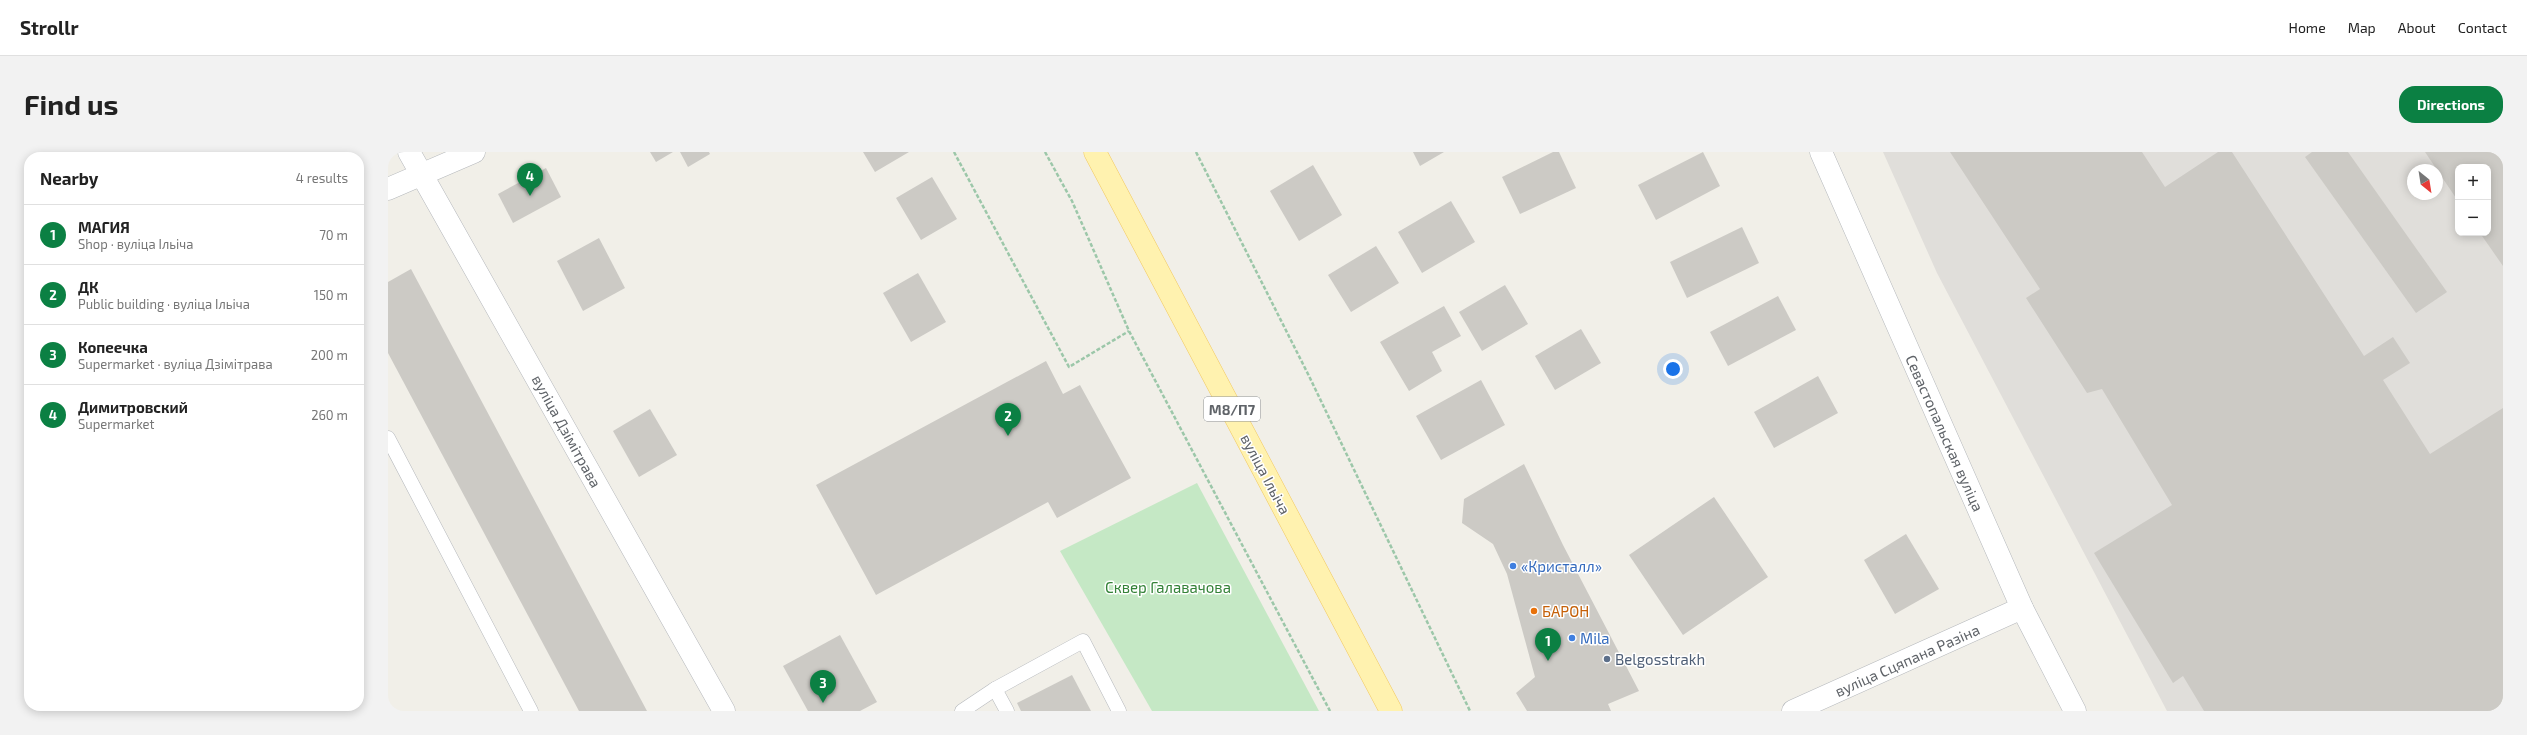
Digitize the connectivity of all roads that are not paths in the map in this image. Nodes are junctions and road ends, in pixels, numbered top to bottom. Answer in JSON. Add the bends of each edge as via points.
{"nodes":[{"id":1,"x":409,"y":152,"type":"edge"},
{"id":2,"x":474,"y":152,"type":"edge"},
{"id":3,"x":1095,"y":152,"type":"edge"},
{"id":4,"x":1821,"y":152,"type":"edge"},
{"id":5,"x":423,"y":175,"type":"junction"},
{"id":6,"x":388,"y":189,"type":"edge"},
{"id":7,"x":388,"y":438,"type":"edge"},
{"id":8,"x":2022,"y":608,"type":"junction"},
{"id":9,"x":995,"y":689,"type":"junction"},
{"id":10,"x":531,"y":711,"type":"edge"},
{"id":11,"x":724,"y":711,"type":"edge"},
{"id":12,"x":962,"y":711,"type":"edge"},
{"id":13,"x":1007,"y":711,"type":"edge"},
{"id":14,"x":1119,"y":711,"type":"edge"},
{"id":15,"x":1391,"y":711,"type":"edge"},
{"id":16,"x":1793,"y":711,"type":"edge"},
{"id":17,"x":2075,"y":711,"type":"edge"}],
"edges":[{"from":1,"to":5,"type":"street","name":"вуліца Дзімітрава"},
{"from":2,"to":5,"type":"street"},
{"from":3,"to":15,"type":"main road","name":"вуліца Ільіча","number":"М8/П7"},
{"from":4,"to":8,"type":"street","name":"Севастопальская вуліца"},
{"from":5,"to":6,"type":"street"},
{"from":5,"to":11,"type":"street","name":"вуліца Дзімітрава"},
{"from":7,"to":10,"type":"lane"},
{"from":8,"to":16,"type":"street","name":"вуліца Сцяпана Разіна"},
{"from":8,"to":17,"type":"street","name":"Севастопальская вуліца"},
{"from":9,"to":12,"type":"lane"},
{"from":9,"to":13,"type":"lane"},
{"from":9,"to":14,"type":"lane","via":[[1083,641]]}]}
